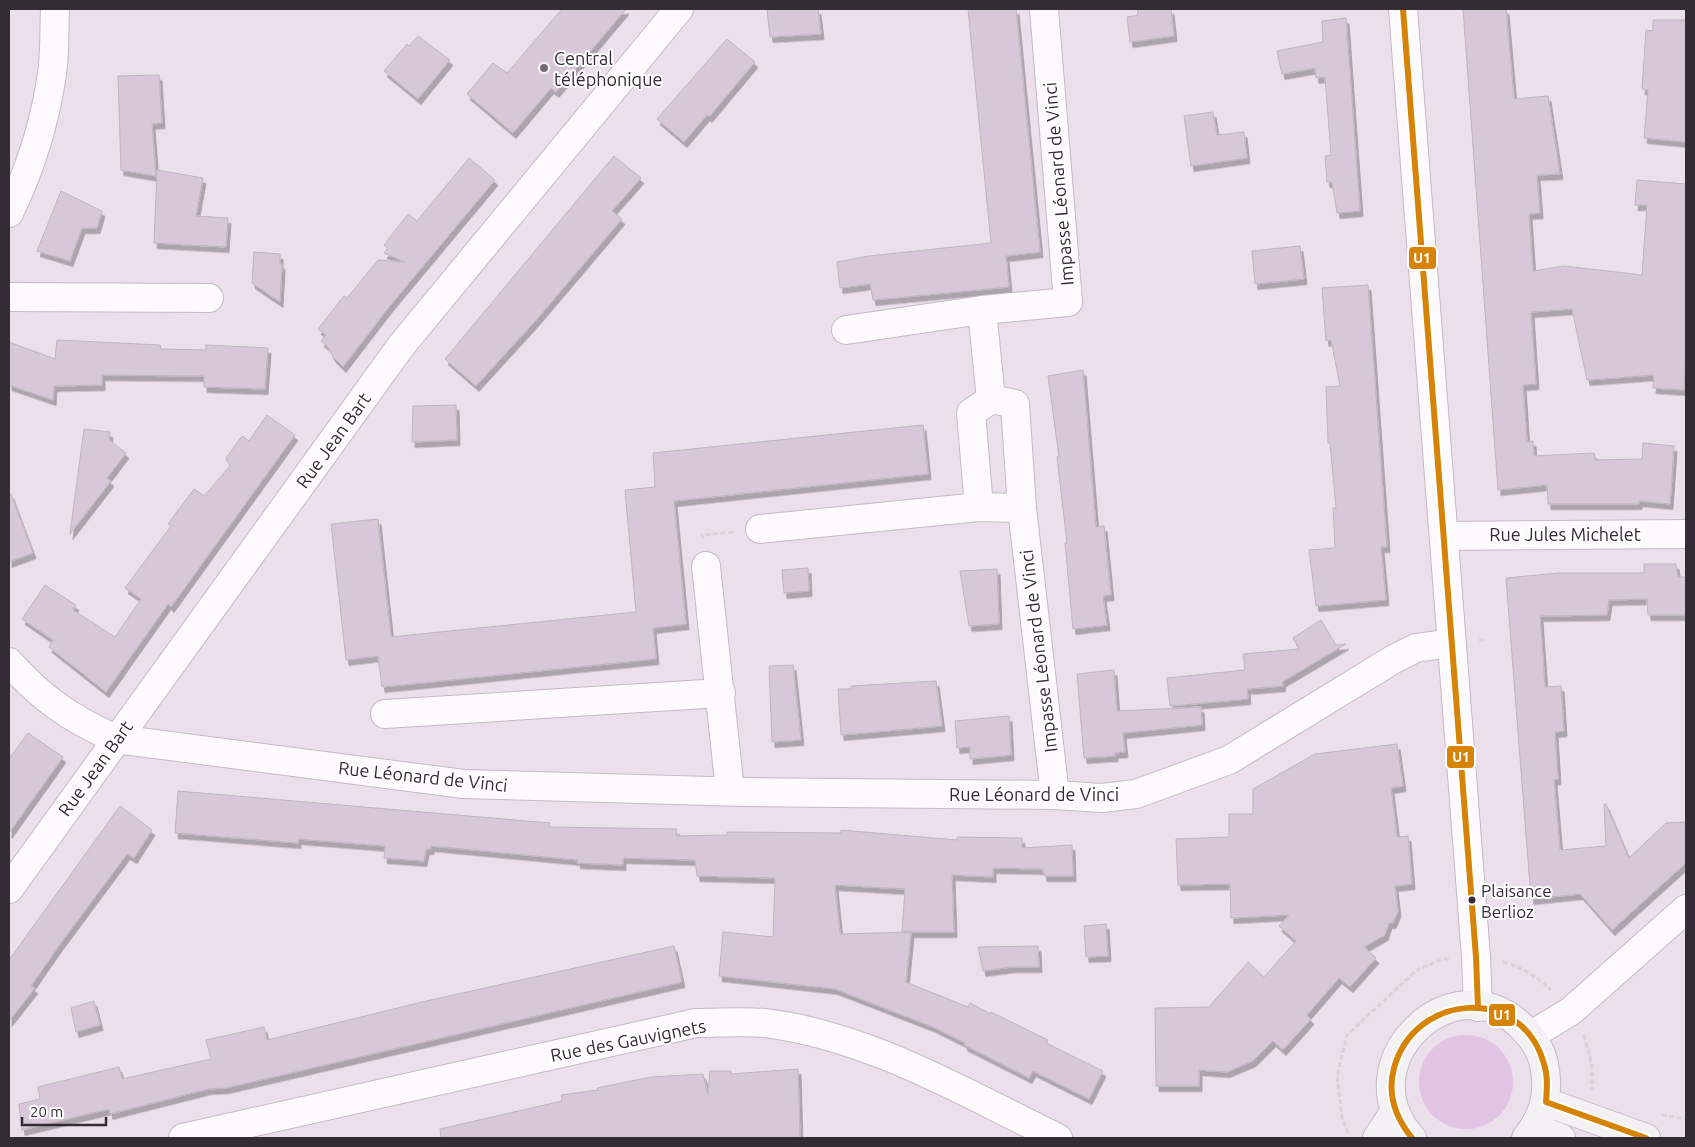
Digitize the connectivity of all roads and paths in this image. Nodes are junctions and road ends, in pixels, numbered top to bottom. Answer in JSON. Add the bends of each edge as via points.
{"nodes":[{"id":1,"x":55,"y":9,"type":"edge"},
{"id":2,"x":679,"y":9,"type":"edge"},
{"id":3,"x":1044,"y":9,"type":"edge"},
{"id":4,"x":1403,"y":9,"type":"edge"},
{"id":5,"x":9,"y":213,"type":"edge"},
{"id":6,"x":9,"y":297,"type":"edge"},
{"id":7,"x":209,"y":298,"type":"dead end"},
{"id":8,"x":982,"y":310,"type":"junction"},
{"id":9,"x":846,"y":330,"type":"dead end"},
{"id":10,"x":991,"y":399,"type":"junction"},
{"id":11,"x":979,"y":507,"type":"junction"},
{"id":12,"x":1022,"y":508,"type":"junction"},
{"id":13,"x":760,"y":529,"type":"joint"},
{"id":14,"x":1686,"y":534,"type":"edge"},
{"id":15,"x":1444,"y":536,"type":"junction"},
{"id":16,"x":706,"y":566,"type":"joint"},
{"id":17,"x":1451,"y":643,"type":"junction"},
{"id":18,"x":9,"y":662,"type":"edge"},
{"id":19,"x":720,"y":693,"type":"junction"},
{"id":20,"x":386,"y":714,"type":"dead end"},
{"id":21,"x":116,"y":738,"type":"junction"},
{"id":22,"x":730,"y":791,"type":"junction"},
{"id":23,"x":1055,"y":795,"type":"junction"},
{"id":24,"x":9,"y":888,"type":"edge"},
{"id":25,"x":1686,"y":909,"type":"edge"},
{"id":26,"x":1478,"y":1007,"type":"junction"},
{"id":27,"x":1530,"y":1036,"type":"junction"},
{"id":28,"x":1546,"y":1102,"type":"junction"},
{"id":29,"x":1395,"y":1111,"type":"junction"},
{"id":30,"x":1530,"y":1133,"type":"edge"},
{"id":31,"x":183,"y":1138,"type":"edge"},
{"id":32,"x":1058,"y":1138,"type":"edge"},
{"id":33,"x":1377,"y":1138,"type":"edge"},
{"id":34,"x":1412,"y":1138,"type":"edge"},
{"id":35,"x":1561,"y":1138,"type":"edge"},
{"id":36,"x":1646,"y":1138,"type":"edge"}],
"edges":[{"from":1,"to":5,"type":"street","via":[[52,73],[40,130],[22,187]]},
{"from":2,"to":21,"type":"street","name":"Rue Jean Bart","via":[[401,346]]},
{"from":3,"to":8,"type":"street","name":"Impasse Léonard de Vinci","via":[[1068,302]]},
{"from":4,"to":15,"type":"street"},
{"from":6,"to":7,"type":"street"},
{"from":8,"to":9,"type":"street","name":"Impasse Léonard de Vinci"},
{"from":8,"to":10,"type":"street"},
{"from":10,"to":11,"type":"street","via":[[971,413]]},
{"from":10,"to":12,"type":"street","name":"Impasse Léonard de Vinci","via":[[1015,404]]},
{"from":11,"to":12,"type":"street"},
{"from":11,"to":13,"type":"street"},
{"from":12,"to":23,"type":"street","name":"Impasse Léonard de Vinci"},
{"from":13,"to":16,"type":"path","via":[[702,535]]},
{"from":14,"to":15,"type":"street","name":"Rue Jules Michelet"},
{"from":15,"to":17,"type":"street"},
{"from":16,"to":19,"type":"street"},
{"from":17,"to":23,"type":"street","name":"Rue Léonard de Vinci","via":[[1416,648],[1394,659],[1229,760],[1136,794],[1102,798]]},
{"from":17,"to":26,"type":"street"},
{"from":18,"to":21,"type":"street","name":"Rue Léonard de Vinci","via":[[31,686],[79,722]]},
{"from":19,"to":20,"type":"street"},
{"from":19,"to":22,"type":"street"},
{"from":21,"to":22,"type":"street","name":"Rue Léonard de Vinci","via":[[464,784]]},
{"from":21,"to":24,"type":"street","name":"Rue Jean Bart"},
{"from":22,"to":23,"type":"street","name":"Rue Léonard de Vinci"},
{"from":25,"to":27,"type":"street","via":[[1571,1011]]},
{"from":26,"to":27,"type":"main road","via":[[1498,1011],[1515,1021]]},
{"from":26,"to":29,"type":"main road","via":[[1455,1007],[1433,1015],[1415,1028],[1401,1045],[1392,1066],[1390,1089]]},
{"from":27,"to":28,"type":"main road","via":[[1542,1056],[1548,1080]]},
{"from":28,"to":30,"type":"main road"},
{"from":28,"to":36,"type":"main road"},
{"from":29,"to":33,"type":"main road"},
{"from":29,"to":34,"type":"main road"},
{"from":30,"to":35,"type":"main road"},
{"from":31,"to":32,"type":"street","name":"Rue des Gauvignets","via":[[696,1022],[764,1023],[824,1035],[890,1056]]}]}
